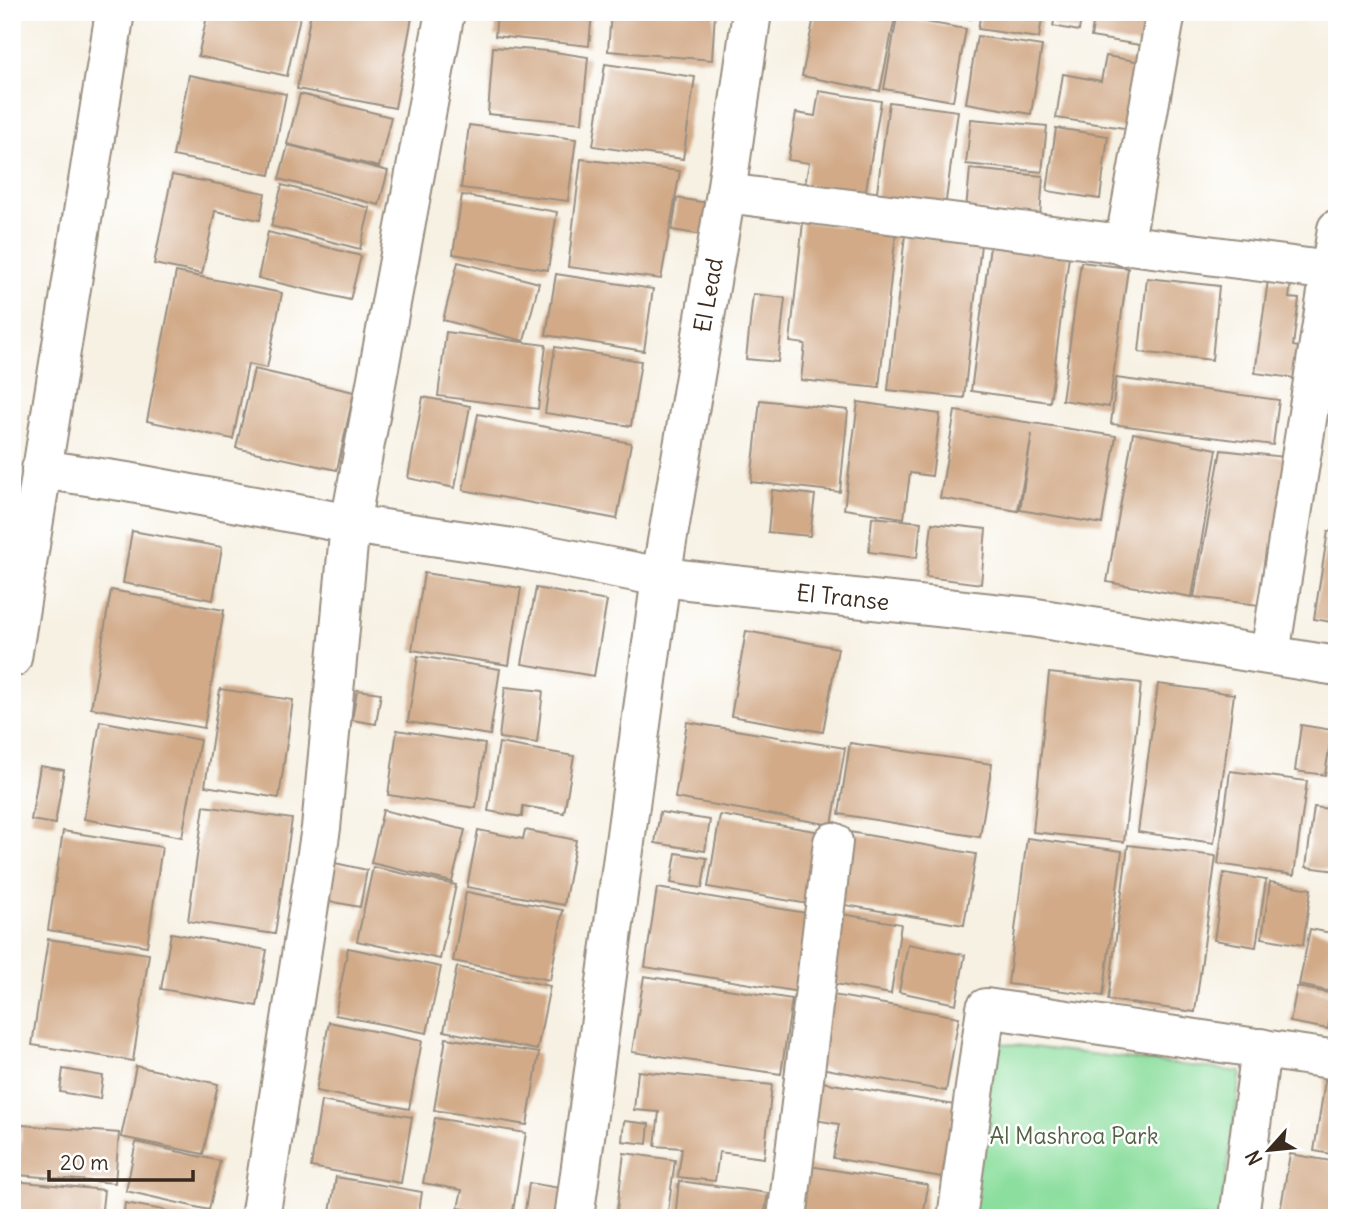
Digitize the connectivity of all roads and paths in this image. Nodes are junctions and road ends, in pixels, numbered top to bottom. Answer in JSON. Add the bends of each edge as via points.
{"nodes":[{"id":1,"x":115,"y":12,"type":"edge"},
{"id":2,"x":445,"y":12,"type":"edge"},
{"id":3,"x":752,"y":12,"type":"edge"},
{"id":4,"x":1166,"y":12,"type":"edge"},
{"id":5,"x":726,"y":192,"type":"junction"},
{"id":6,"x":1337,"y":229,"type":"edge"},
{"id":7,"x":1124,"y":246,"type":"junction"},
{"id":8,"x":1331,"y":271,"type":"junction"},
{"id":9,"x":41,"y":469,"type":"junction"},
{"id":10,"x":350,"y":524,"type":"junction"},
{"id":11,"x":661,"y":577,"type":"junction"},
{"id":12,"x":1270,"y":654,"type":"junction"},
{"id":13,"x":12,"y":658,"type":"edge"},
{"id":14,"x":1337,"y":666,"type":"edge"},
{"id":15,"x":833,"y":842,"type":"dead end"},
{"id":16,"x":1261,"y":1048,"type":"junction"},
{"id":17,"x":1337,"y":1060,"type":"edge"},
{"id":18,"x":260,"y":1218,"type":"edge"},
{"id":19,"x":573,"y":1218,"type":"edge"},
{"id":20,"x":787,"y":1218,"type":"edge"},
{"id":21,"x":957,"y":1218,"type":"edge"},
{"id":22,"x":1239,"y":1218,"type":"edge"}],
"edges":[{"from":1,"to":9,"type":"street"},
{"from":2,"to":10,"type":"street"},
{"from":3,"to":5,"type":"street","name":"El Lead"},
{"from":4,"to":7,"type":"street"},
{"from":5,"to":7,"type":"street"},
{"from":5,"to":11,"type":"street","name":"El Lead"},
{"from":6,"to":8,"type":"street"},
{"from":7,"to":8,"type":"street"},
{"from":8,"to":12,"type":"street"},
{"from":9,"to":10,"type":"street","name":"El Transe"},
{"from":9,"to":13,"type":"street"},
{"from":10,"to":11,"type":"street","name":"El Transe","via":[[513,548]]},
{"from":10,"to":18,"type":"street","via":[[321,828]]},
{"from":11,"to":12,"type":"street","name":"El Transe","via":[[1030,617]]},
{"from":11,"to":19,"type":"street","name":"El Lead"},
{"from":12,"to":14,"type":"street","name":"El Transe"},
{"from":15,"to":20,"type":"street"},
{"from":16,"to":17,"type":"street"},
{"from":16,"to":21,"type":"street","via":[[986,1008]]},
{"from":16,"to":22,"type":"street"}]}
